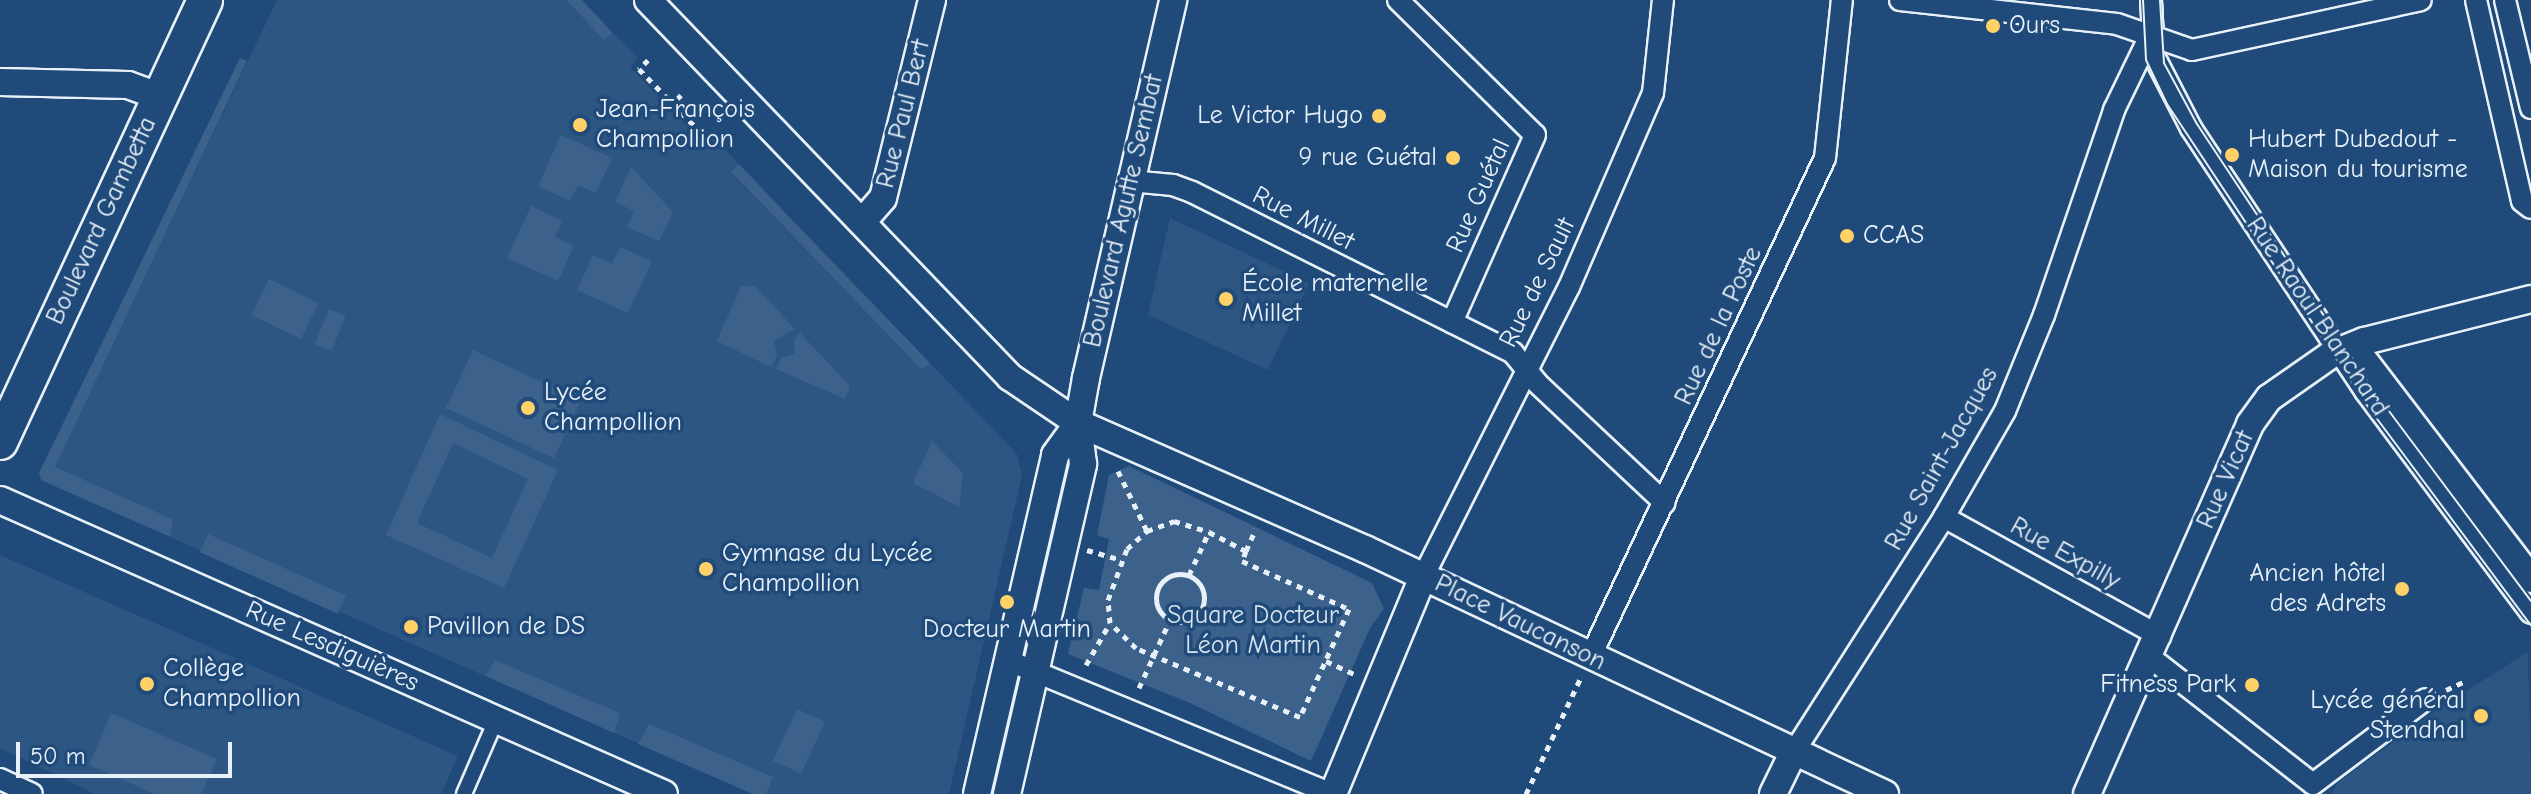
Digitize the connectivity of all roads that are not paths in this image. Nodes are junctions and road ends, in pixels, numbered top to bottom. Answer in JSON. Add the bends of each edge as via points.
{"nodes":[{"id":1,"x":205,"y":0,"type":"edge"},
{"id":2,"x":932,"y":0,"type":"edge"},
{"id":3,"x":1173,"y":0,"type":"edge"},
{"id":4,"x":1398,"y":0,"type":"edge"},
{"id":5,"x":1663,"y":0,"type":"edge"},
{"id":6,"x":1842,"y":0,"type":"edge"},
{"id":7,"x":1900,"y":0,"type":"edge"},
{"id":8,"x":2151,"y":0,"type":"edge"},
{"id":9,"x":2421,"y":0,"type":"edge"},
{"id":10,"x":2476,"y":0,"type":"edge"},
{"id":11,"x":2505,"y":0,"type":"edge"},
{"id":12,"x":653,"y":2,"type":"edge"},
{"id":13,"x":2027,"y":7,"type":"edge"},
{"id":14,"x":2150,"y":36,"type":"junction"},
{"id":15,"x":0,"y":82,"type":"edge"},
{"id":16,"x":159,"y":96,"type":"junction"},
{"id":17,"x":2531,"y":108,"type":"edge"},
{"id":18,"x":1130,"y":181,"type":"junction"},
{"id":19,"x":2531,"y":208,"type":"edge"},
{"id":20,"x":863,"y":221,"type":"junction"},
{"id":21,"x":2531,"y":299,"type":"edge"},
{"id":22,"x":1452,"y":322,"type":"junction"},
{"id":23,"x":2346,"y":349,"type":"junction"},
{"id":24,"x":1525,"y":369,"type":"junction"},
{"id":25,"x":1078,"y":423,"type":"junction"},
{"id":26,"x":0,"y":442,"type":"edge"},
{"id":27,"x":0,"y":500,"type":"edge"},
{"id":28,"x":1665,"y":503,"type":"junction"},
{"id":29,"x":1944,"y":517,"type":"junction"},
{"id":30,"x":1423,"y":577,"type":"junction"},
{"id":31,"x":2531,"y":579,"type":"edge"},
{"id":32,"x":2531,"y":613,"type":"edge"},
{"id":33,"x":2156,"y":647,"type":"junction"},
{"id":34,"x":1007,"y":660,"type":"junction"},
{"id":35,"x":1586,"y":666,"type":"junction"},
{"id":36,"x":1036,"y":669,"type":"junction"},
{"id":37,"x":2426,"y":699,"type":"dead end"},
{"id":38,"x":496,"y":720,"type":"junction"},
{"id":39,"x":1792,"y":755,"type":"junction"},
{"id":40,"x":0,"y":779,"type":"edge"},
{"id":41,"x":1331,"y":793,"type":"edge"},
{"id":42,"x":32,"y":794,"type":"edge"},
{"id":43,"x":464,"y":794,"type":"edge"},
{"id":44,"x":664,"y":794,"type":"edge"},
{"id":45,"x":977,"y":794,"type":"edge"},
{"id":46,"x":1007,"y":794,"type":"edge"},
{"id":47,"x":1773,"y":794,"type":"edge"},
{"id":48,"x":1885,"y":794,"type":"edge"},
{"id":49,"x":2087,"y":794,"type":"edge"}],
"edges":[{"from":1,"to":16,"type":"street","name":"Boulevard Gambetta"},
{"from":2,"to":20,"type":"street","name":"Rue Paul Bert","via":[[883,198]]},
{"from":3,"to":18,"type":"street","name":"Boulevard Agutte Sembat"},
{"from":4,"to":22,"type":"street","name":"Rue Guétal","via":[[1535,135]]},
{"from":5,"to":24,"type":"street","name":"Rue de Sault","via":[[1653,93],[1569,287]]},
{"from":6,"to":28,"type":"street","name":"Rue de la Poste","via":[[1825,158]]},
{"from":7,"to":13,"type":"street"},
{"from":8,"to":14,"type":"street","name":"Rue Raoul Blanchard"},
{"from":9,"to":14,"type":"street","via":[[2192,50]]},
{"from":10,"to":19,"type":"street","via":[[2522,201]]},
{"from":11,"to":17,"type":"street"},
{"from":12,"to":20,"type":"street"},
{"from":13,"to":14,"type":"street","via":[[2117,24]]},
{"from":14,"to":23,"type":"street","name":"Rue Raoul Blanchard","via":[[2161,76],[2191,128]]},
{"from":14,"to":29,"type":"street","name":"Rue Saint-Jacques","via":[[2112,116],[2005,411]]},
{"from":15,"to":16,"type":"street","via":[[128,85]]},
{"from":16,"to":26,"type":"street","name":"Boulevard Gambetta"},
{"from":18,"to":22,"type":"street","name":"Rue Millet","via":[[1192,192]]},
{"from":18,"to":25,"type":"street","name":"Boulevard Agutte Sembat"},
{"from":20,"to":25,"type":"street","via":[[1010,377]]},
{"from":21,"to":23,"type":"street","name":"Rue Vicat","via":[[2394,330]]},
{"from":22,"to":24,"type":"street","name":"Rue Millet","via":[[1513,353]]},
{"from":23,"to":31,"type":"street","name":"Rue Raoul Blanchard"},
{"from":23,"to":32,"type":"street","name":"Rue Raoul Blanchard"},
{"from":23,"to":33,"type":"street","name":"Rue Vicat","via":[[2269,398],[2250,424]]},
{"from":24,"to":28,"type":"street","name":"Rue Millet"},
{"from":24,"to":30,"type":"street","name":"Rue de Sault"},
{"from":25,"to":30,"type":"street"},
{"from":25,"to":34,"type":"street","name":"Boulevard Agutte Sembat","via":[[1055,455]]},
{"from":25,"to":36,"type":"street","name":"Boulevard Agutte Sembat","via":[[1083,464]]},
{"from":27,"to":38,"type":"street","name":"Rue Lesdiguières"},
{"from":28,"to":35,"type":"street","name":"Rue de la Poste"},
{"from":29,"to":33,"type":"street","name":"Rue Expilly"},
{"from":29,"to":39,"type":"street","name":"Rue Saint-Jacques"},
{"from":30,"to":35,"type":"street","name":"Place Vaucanson"},
{"from":30,"to":41,"type":"street","name":"Place Vaucanson"},
{"from":33,"to":37,"type":"street","name":"Rue Expilly","via":[[2313,784]]},
{"from":33,"to":49,"type":"street","name":"Rue Vicat"},
{"from":34,"to":36,"type":"street"},
{"from":34,"to":45,"type":"street","name":"Boulevard Agutte Sembat"},
{"from":35,"to":39,"type":"street","name":"Place Vaucanson"},
{"from":36,"to":41,"type":"street"},
{"from":36,"to":46,"type":"street","name":"Boulevard Agutte Sembat"},
{"from":38,"to":43,"type":"lane"},
{"from":38,"to":44,"type":"street","name":"Rue Lesdiguières"},
{"from":39,"to":47,"type":"street"},
{"from":39,"to":48,"type":"street","name":"Place Vaucanson"},
{"from":40,"to":42,"type":"street"}]}
